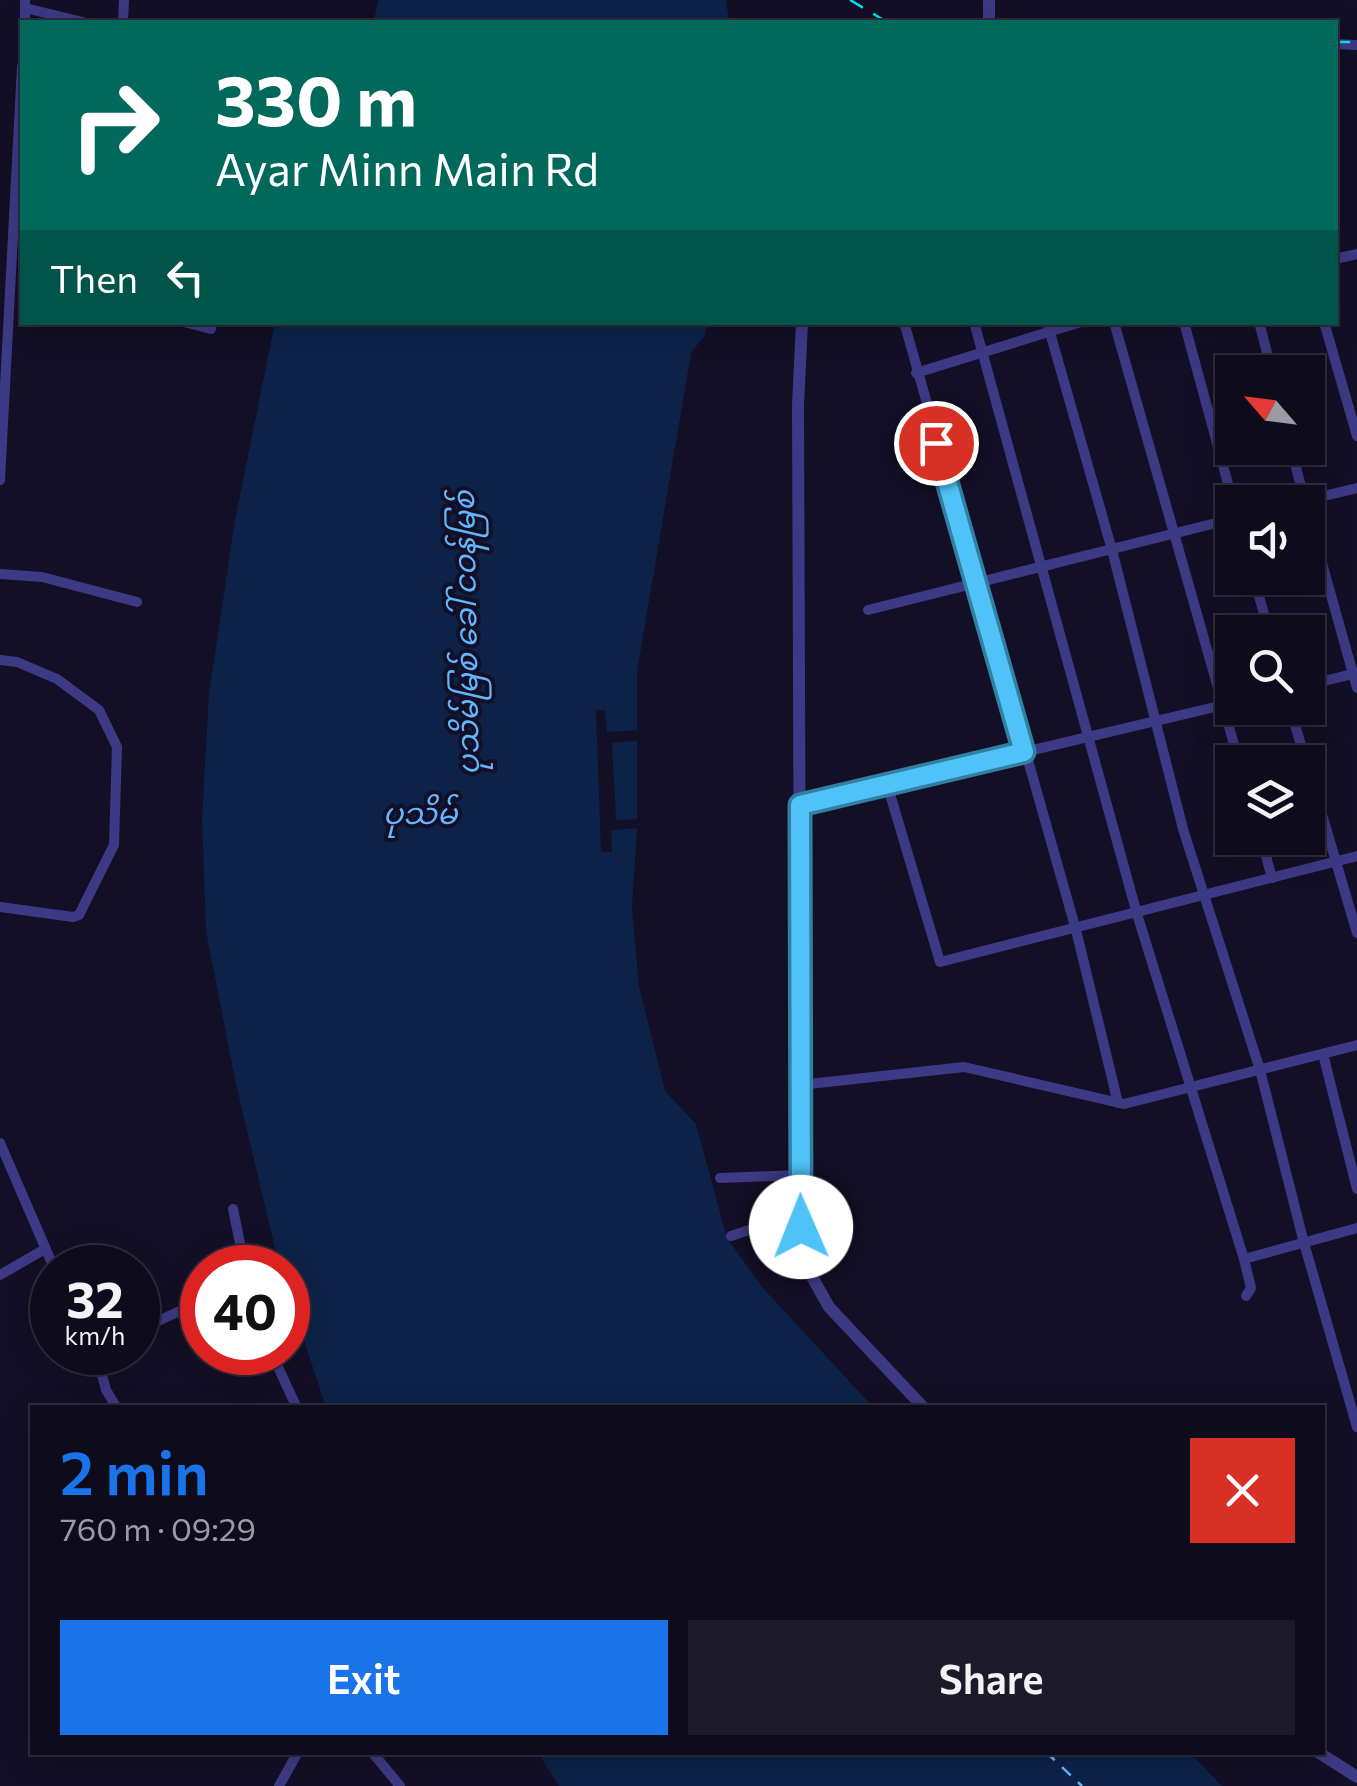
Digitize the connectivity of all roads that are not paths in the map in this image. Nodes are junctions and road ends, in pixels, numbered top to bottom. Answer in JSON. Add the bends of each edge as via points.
{"nodes":[{"id":1,"x":26,"y":4,"type":"edge"},
{"id":2,"x":76,"y":20,"type":"edge"},
{"id":3,"x":20,"y":152,"type":"edge"},
{"id":4,"x":17,"y":282,"type":"edge"},
{"id":5,"x":195,"y":325,"type":"edge"},
{"id":6,"x":802,"y":325,"type":"edge"},
{"id":7,"x":905,"y":325,"type":"edge"},
{"id":8,"x":975,"y":325,"type":"edge"},
{"id":9,"x":1115,"y":325,"type":"edge"},
{"id":10,"x":1185,"y":325,"type":"edge"},
{"id":11,"x":1260,"y":325,"type":"edge"},
{"id":12,"x":1325,"y":325,"type":"edge"},
{"id":13,"x":1048,"y":326,"type":"edge"},
{"id":14,"x":210,"y":329,"type":"dead end"},
{"id":15,"x":984,"y":352,"type":"junction"},
{"id":16,"x":1268,"y":355,"type":"edge"},
{"id":17,"x":916,"y":373,"type":"junction"},
{"id":18,"x":3,"y":411,"type":"edge"},
{"id":19,"x":1357,"y":436,"type":"edge"},
{"id":20,"x":0,"y":480,"type":"edge"},
{"id":21,"x":1228,"y":485,"type":"edge"},
{"id":22,"x":1357,"y":488,"type":"edge"},
{"id":23,"x":1325,"y":496,"type":"edge"},
{"id":24,"x":1215,"y":524,"type":"edge"},
{"id":25,"x":1175,"y":534,"type":"junction"},
{"id":26,"x":1112,"y":550,"type":"junction"},
{"id":27,"x":1044,"y":568,"type":"junction"},
{"id":28,"x":1325,"y":571,"type":"edge"},
{"id":29,"x":0,"y":574,"type":"edge"},
{"id":30,"x":977,"y":584,"type":"junction"},
{"id":31,"x":137,"y":602,"type":"dead end"},
{"id":32,"x":868,"y":610,"type":"dead end"},
{"id":33,"x":0,"y":660,"type":"edge"},
{"id":34,"x":1215,"y":662,"type":"edge"},
{"id":35,"x":1355,"y":674,"type":"edge"},
{"id":36,"x":1325,"y":681,"type":"edge"},
{"id":37,"x":1357,"y":688,"type":"edge"},
{"id":38,"x":1215,"y":707,"type":"edge"},
{"id":39,"x":1154,"y":721,"type":"junction"},
{"id":40,"x":1088,"y":737,"type":"junction"},
{"id":41,"x":1024,"y":752,"type":"junction"},
{"id":42,"x":887,"y":784,"type":"junction"},
{"id":43,"x":800,"y":805,"type":"junction"},
{"id":44,"x":1325,"y":827,"type":"edge"},
{"id":45,"x":1265,"y":855,"type":"edge"},
{"id":46,"x":1357,"y":856,"type":"edge"},
{"id":47,"x":1335,"y":861,"type":"junction"},
{"id":48,"x":1272,"y":878,"type":"junction"},
{"id":49,"x":1204,"y":897,"type":"junction"},
{"id":50,"x":0,"y":907,"type":"edge"},
{"id":51,"x":1136,"y":914,"type":"junction"},
{"id":52,"x":1076,"y":930,"type":"junction"},
{"id":53,"x":1357,"y":933,"type":"edge"},
{"id":54,"x":1357,"y":1046,"type":"edge"},
{"id":55,"x":1324,"y":1054,"type":"junction"},
{"id":56,"x":1260,"y":1070,"type":"junction"},
{"id":57,"x":800,"y":1084,"type":"junction"},
{"id":58,"x":1188,"y":1088,"type":"junction"},
{"id":59,"x":1118,"y":1102,"type":"junction"},
{"id":60,"x":0,"y":1143,"type":"edge"},
{"id":61,"x":800,"y":1175,"type":"junction"},
{"id":62,"x":720,"y":1178,"type":"dead end"},
{"id":63,"x":1357,"y":1189,"type":"edge"},
{"id":64,"x":233,"y":1208,"type":"dead end"},
{"id":65,"x":801,"y":1227,"type":"junction"},
{"id":66,"x":1357,"y":1228,"type":"edge"},
{"id":67,"x":731,"y":1236,"type":"dead end"},
{"id":68,"x":1304,"y":1243,"type":"junction"},
{"id":69,"x":44,"y":1245,"type":"edge"},
{"id":70,"x":240,"y":1245,"type":"edge"},
{"id":71,"x":30,"y":1257,"type":"edge"},
{"id":72,"x":1244,"y":1259,"type":"junction"},
{"id":73,"x":0,"y":1275,"type":"edge"},
{"id":74,"x":1246,"y":1296,"type":"dead end"},
{"id":75,"x":102,"y":1375,"type":"edge"},
{"id":76,"x":282,"y":1375,"type":"edge"},
{"id":77,"x":115,"y":1405,"type":"edge"},
{"id":78,"x":296,"y":1405,"type":"edge"},
{"id":79,"x":921,"y":1405,"type":"edge"},
{"id":80,"x":1356,"y":1420,"type":"edge"},
{"id":81,"x":296,"y":1755,"type":"edge"},
{"id":82,"x":374,"y":1755,"type":"edge"},
{"id":83,"x":1322,"y":1755,"type":"edge"},
{"id":84,"x":1357,"y":1778,"type":"edge"},
{"id":85,"x":280,"y":1786,"type":"edge"},
{"id":86,"x":400,"y":1786,"type":"edge"}],
"edges":[{"from":1,"to":2,"type":"street"},
{"from":3,"to":4,"type":"street"},
{"from":4,"to":18,"type":"street"},
{"from":5,"to":14,"type":"street"},
{"from":6,"to":43,"type":"street"},
{"from":7,"to":17,"type":"street"},
{"from":8,"to":15,"type":"street"},
{"from":9,"to":25,"type":"street"},
{"from":10,"to":21,"type":"street"},
{"from":11,"to":16,"type":"street"},
{"from":12,"to":19,"type":"street"},
{"from":13,"to":15,"type":"street"},
{"from":13,"to":26,"type":"street"},
{"from":15,"to":17,"type":"street"},
{"from":15,"to":27,"type":"street"},
{"from":17,"to":30,"type":"street"},
{"from":18,"to":20,"type":"street"},
{"from":22,"to":23,"type":"street"},
{"from":24,"to":25,"type":"street"},
{"from":25,"to":26,"type":"street"},
{"from":25,"to":34,"type":"street"},
{"from":26,"to":27,"type":"street"},
{"from":26,"to":39,"type":"street"},
{"from":27,"to":30,"type":"street"},
{"from":27,"to":40,"type":"street"},
{"from":28,"to":35,"type":"street"},
{"from":29,"to":31,"type":"street","via":[[42,577]]},
{"from":30,"to":32,"type":"street"},
{"from":30,"to":41,"type":"street"},
{"from":33,"to":50,"type":"street","via":[[57,678],[99,710],[117,746],[114,844],[79,914]]},
{"from":35,"to":36,"type":"street"},
{"from":35,"to":37,"type":"street"},
{"from":38,"to":39,"type":"street"},
{"from":39,"to":40,"type":"street"},
{"from":39,"to":49,"type":"street"},
{"from":40,"to":41,"type":"street"},
{"from":40,"to":51,"type":"street"},
{"from":41,"to":42,"type":"street"},
{"from":41,"to":52,"type":"street"},
{"from":42,"to":43,"type":"street"},
{"from":42,"to":52,"type":"street","via":[[940,962]]},
{"from":43,"to":57,"type":"street"},
{"from":44,"to":47,"type":"street"},
{"from":45,"to":48,"type":"street"},
{"from":46,"to":47,"type":"street"},
{"from":47,"to":48,"type":"street"},
{"from":47,"to":53,"type":"street"},
{"from":48,"to":49,"type":"street"},
{"from":49,"to":51,"type":"street"},
{"from":49,"to":56,"type":"street"},
{"from":51,"to":52,"type":"street"},
{"from":51,"to":58,"type":"street"},
{"from":52,"to":59,"type":"street"},
{"from":54,"to":55,"type":"street"},
{"from":55,"to":56,"type":"street"},
{"from":55,"to":63,"type":"street"},
{"from":56,"to":58,"type":"street"},
{"from":56,"to":68,"type":"street"},
{"from":57,"to":59,"type":"street","via":[[964,1066]]},
{"from":57,"to":61,"type":"street"},
{"from":58,"to":59,"type":"street"},
{"from":58,"to":72,"type":"street"},
{"from":60,"to":69,"type":"street"},
{"from":61,"to":62,"type":"street"},
{"from":61,"to":65,"type":"street"},
{"from":64,"to":70,"type":"street"},
{"from":65,"to":67,"type":"street","via":[[758,1227]]},
{"from":65,"to":79,"type":"street","via":[[806,1266],[829,1307]]},
{"from":66,"to":68,"type":"street"},
{"from":68,"to":72,"type":"street"},
{"from":68,"to":80,"type":"street"},
{"from":71,"to":73,"type":"street"},
{"from":72,"to":74,"type":"street","via":[[1251,1288]]},
{"from":75,"to":77,"type":"street"},
{"from":76,"to":78,"type":"street"},
{"from":81,"to":85,"type":"street"},
{"from":82,"to":86,"type":"street"},
{"from":83,"to":84,"type":"street"}]}
